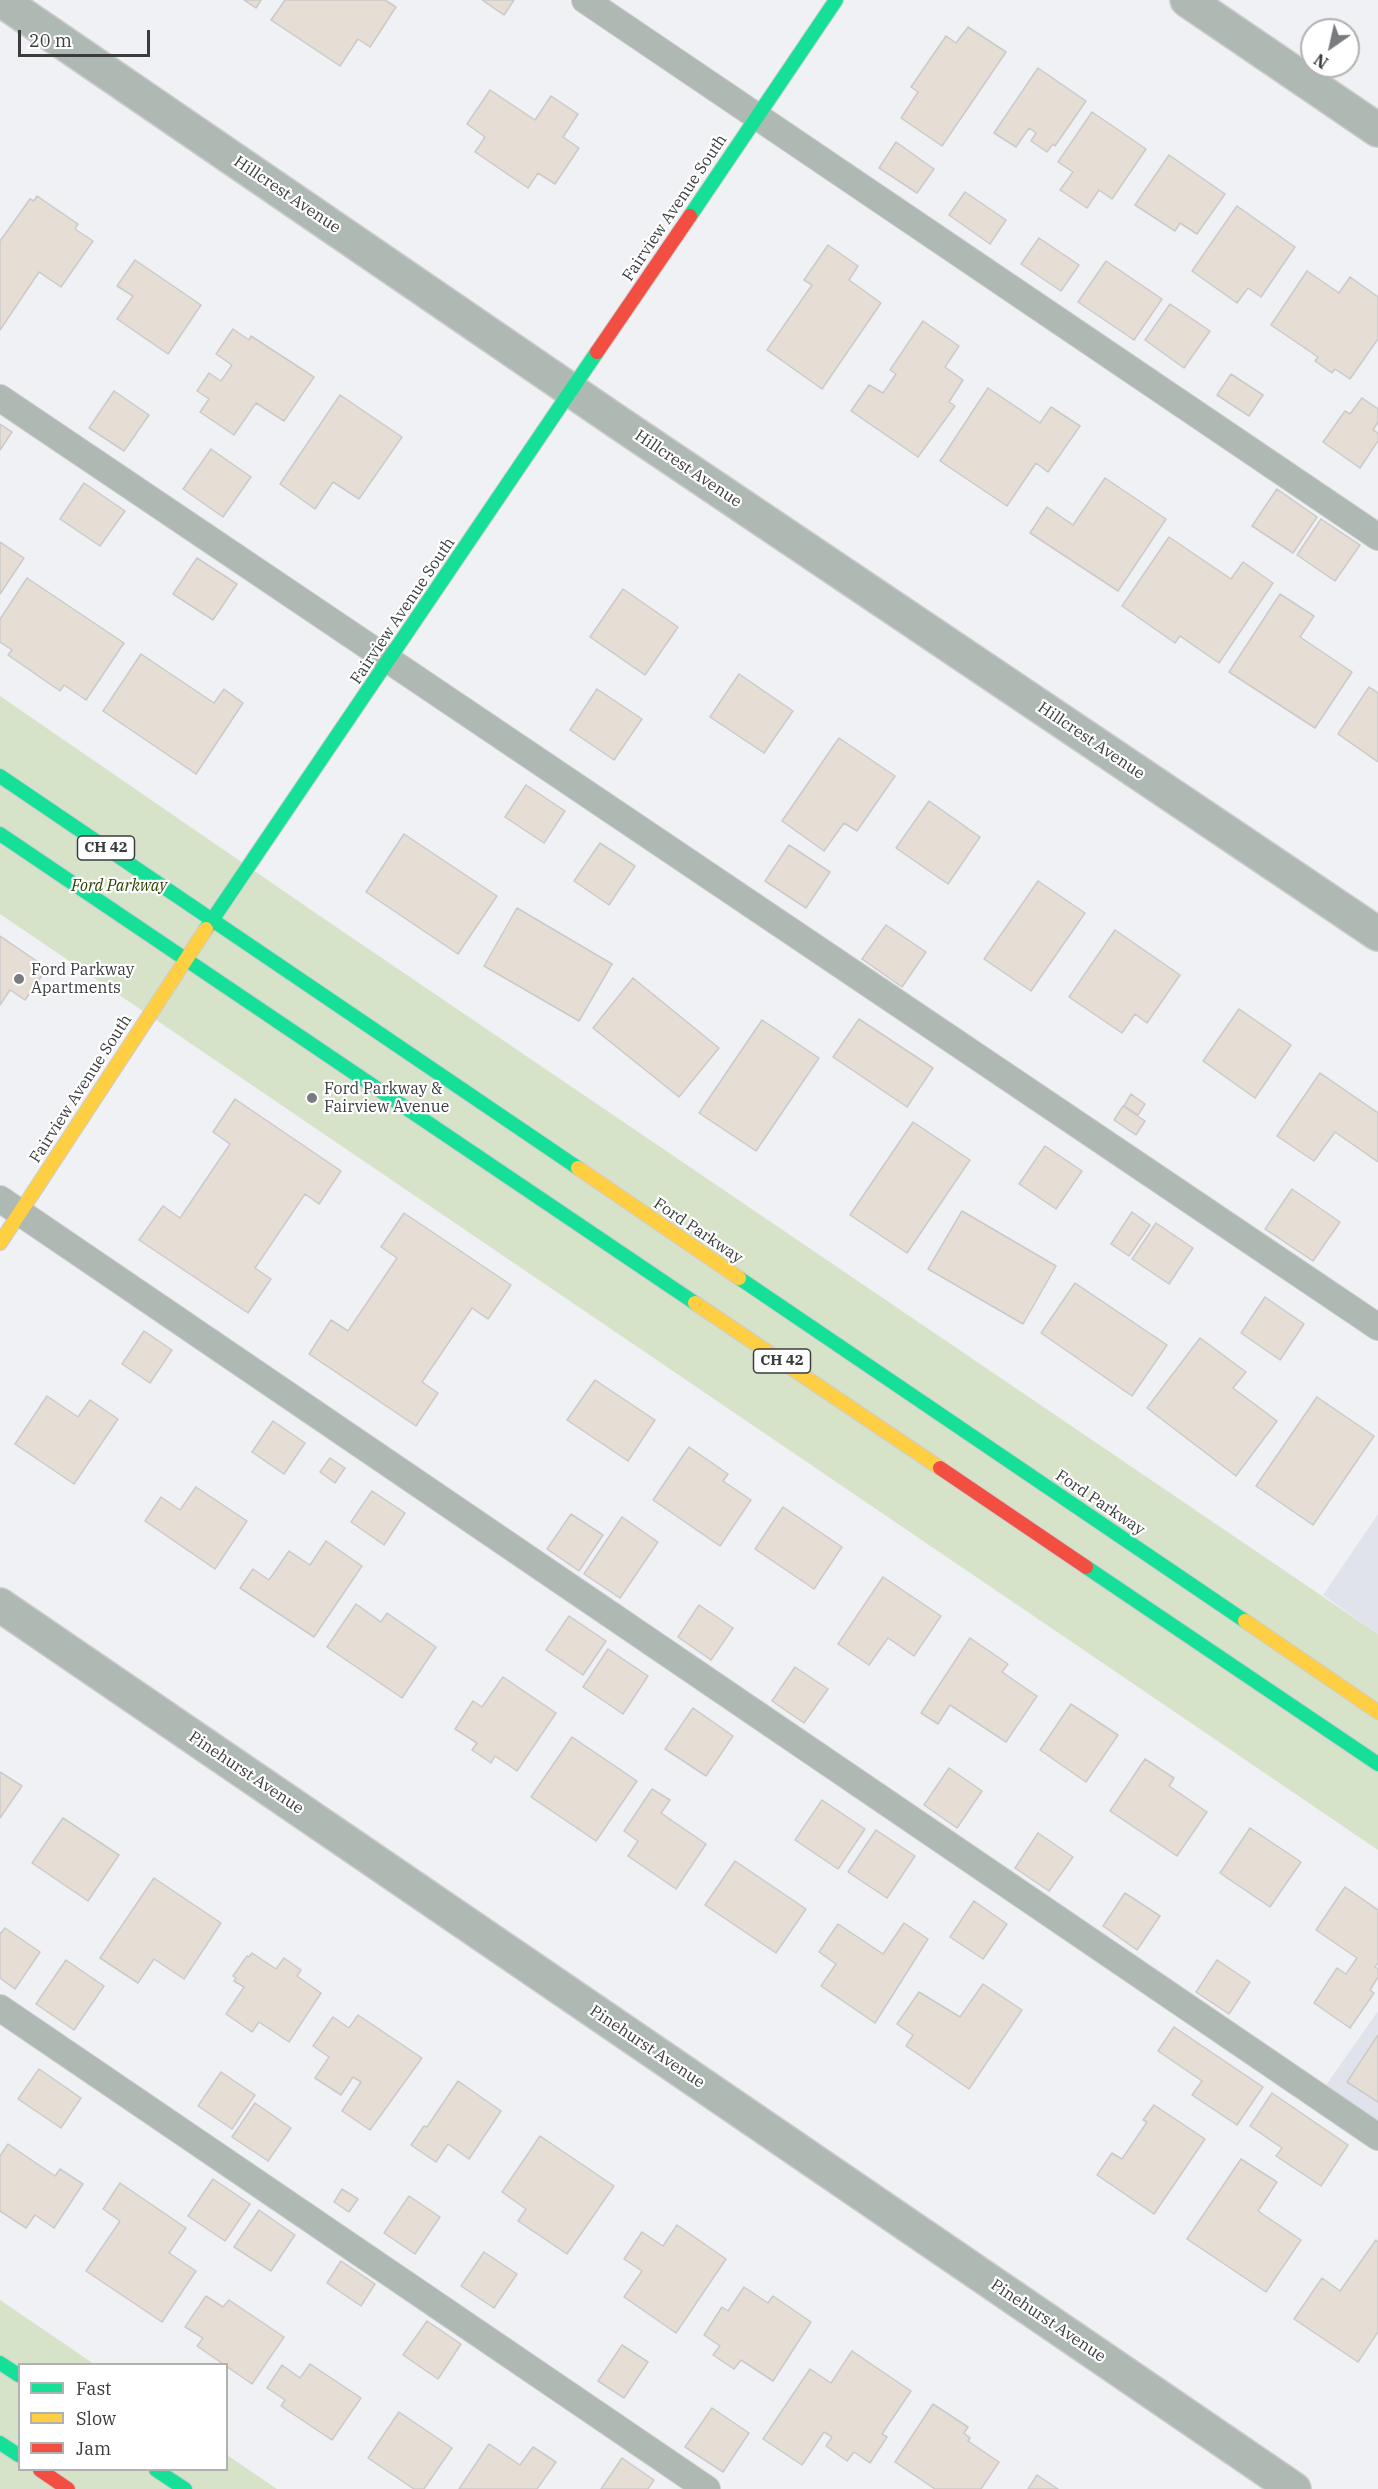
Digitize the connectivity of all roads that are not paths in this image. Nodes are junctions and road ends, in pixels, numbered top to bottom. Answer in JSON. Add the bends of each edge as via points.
{"nodes":[{"id":1,"x":1,"y":0,"type":"edge"},
{"id":2,"x":585,"y":0,"type":"edge"},
{"id":3,"x":836,"y":0,"type":"edge"},
{"id":4,"x":1187,"y":0,"type":"edge"},
{"id":5,"x":756,"y":117,"type":"junction"},
{"id":6,"x":1378,"y":130,"type":"edge"},
{"id":7,"x":573,"y":391,"type":"junction"},
{"id":8,"x":0,"y":398,"type":"edge"},
{"id":9,"x":1378,"y":537,"type":"edge"},
{"id":10,"x":389,"y":662,"type":"junction"},
{"id":11,"x":0,"y":776,"type":"edge"},
{"id":12,"x":0,"y":834,"type":"edge"},
{"id":13,"x":211,"y":921,"type":"junction"},
{"id":14,"x":1378,"y":934,"type":"edge"},
{"id":15,"x":185,"y":960,"type":"junction"},
{"id":16,"x":10,"y":1206,"type":"edge"},
{"id":17,"x":0,"y":1243,"type":"edge"},
{"id":18,"x":1378,"y":1327,"type":"edge"},
{"id":19,"x":0,"y":1605,"type":"edge"},
{"id":20,"x":1378,"y":1712,"type":"edge"},
{"id":21,"x":1378,"y":1764,"type":"edge"},
{"id":22,"x":0,"y":2008,"type":"edge"},
{"id":23,"x":1378,"y":2136,"type":"edge"},
{"id":24,"x":0,"y":2363,"type":"edge"},
{"id":25,"x":18,"y":2375,"type":"edge"},
{"id":26,"x":0,"y":2443,"type":"edge"},
{"id":27,"x":18,"y":2455,"type":"edge"},
{"id":28,"x":43,"y":2471,"type":"edge"},
{"id":29,"x":159,"y":2471,"type":"edge"},
{"id":30,"x":68,"y":2489,"type":"edge"},
{"id":31,"x":185,"y":2489,"type":"edge"},
{"id":32,"x":706,"y":2489,"type":"edge"},
{"id":33,"x":1294,"y":2489,"type":"edge"}],
"edges":[{"from":1,"to":7,"type":"street","name":"Hillcrest Avenue"},
{"from":2,"to":5,"type":"lane"},
{"from":3,"to":5,"type":"main road","name":"Fairview Avenue South"},
{"from":4,"to":6,"type":"street"},
{"from":5,"to":7,"type":"main road","name":"Fairview Avenue South"},
{"from":5,"to":9,"type":"lane"},
{"from":7,"to":10,"type":"main road","name":"Fairview Avenue South"},
{"from":7,"to":14,"type":"street","name":"Hillcrest Avenue"},
{"from":8,"to":10,"type":"lane"},
{"from":10,"to":13,"type":"main road","name":"Fairview Avenue South"},
{"from":10,"to":18,"type":"lane"},
{"from":11,"to":13,"type":"main road","name":"Ford Parkway","number":"CH 42"},
{"from":12,"to":15,"type":"main road","number":"CH 42"},
{"from":13,"to":15,"type":"main road","name":"Fairview Avenue South"},
{"from":13,"to":20,"type":"main road","name":"Ford Parkway","number":"CH 42"},
{"from":15,"to":16,"type":"main road","name":"Fairview Avenue South"},
{"from":15,"to":21,"type":"main road","number":"CH 42"},
{"from":16,"to":17,"type":"main road","name":"Fairview Avenue South"},
{"from":16,"to":23,"type":"lane"},
{"from":19,"to":33,"type":"street","name":"Pinehurst Avenue"},
{"from":22,"to":32,"type":"lane"},
{"from":24,"to":25,"type":"main road"},
{"from":26,"to":27,"type":"main road"},
{"from":28,"to":30,"type":"main road"},
{"from":29,"to":31,"type":"main road"}]}
